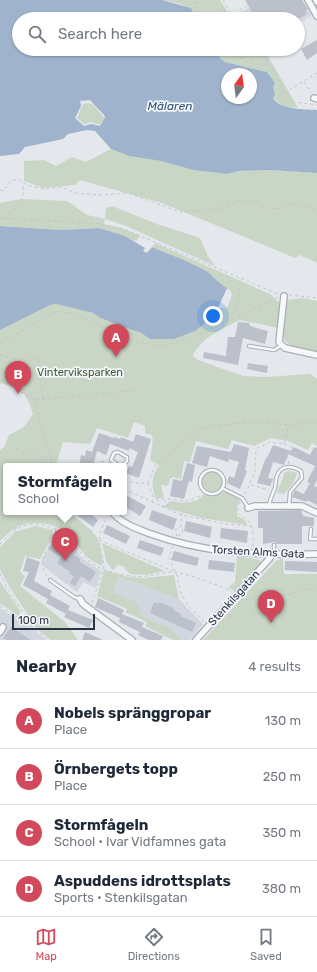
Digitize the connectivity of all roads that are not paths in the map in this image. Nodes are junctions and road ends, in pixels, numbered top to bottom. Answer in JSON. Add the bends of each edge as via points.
{"nodes":[{"id":1,"x":308,"y":0,"type":"edge"},
{"id":2,"x":315,"y":16,"type":"edge"},
{"id":3,"x":284,"y":296,"type":"road end"},
{"id":4,"x":282,"y":344,"type":"junction"},
{"id":5,"x":249,"y":346,"type":"dead end"},
{"id":6,"x":317,"y":355,"type":"edge"},
{"id":7,"x":116,"y":463,"type":"edge"},
{"id":8,"x":123,"y":463,"type":"edge"},
{"id":9,"x":222,"y":488,"type":"junction"},
{"id":10,"x":268,"y":506,"type":"junction"},
{"id":11,"x":290,"y":506,"type":"junction"},
{"id":12,"x":248,"y":508,"type":"joint"},
{"id":13,"x":317,"y":513,"type":"edge"},
{"id":14,"x":114,"y":515,"type":"edge"},
{"id":15,"x":311,"y":529,"type":"dead end"},
{"id":16,"x":317,"y":539,"type":"edge"},
{"id":17,"x":274,"y":545,"type":"dead end"},
{"id":18,"x":317,"y":554,"type":"edge"},
{"id":19,"x":272,"y":555,"type":"junction"},
{"id":20,"x":50,"y":580,"type":"road end"},
{"id":21,"x":80,"y":599,"type":"joint"},
{"id":22,"x":132,"y":640,"type":"edge"},
{"id":23,"x":196,"y":640,"type":"edge"}],
"edges":[{"from":1,"to":2,"type":"street"},
{"from":3,"to":4,"type":"street","via":[[279,342]]},
{"from":4,"to":5,"type":"lane","via":[[274,350]]},
{"from":4,"to":6,"type":"street","via":[[285,348]]},
{"from":7,"to":8,"type":"lane","via":[[111,460],[114,454],[122,452],[127,459]]},
{"from":9,"to":9,"type":"lane","via":[[224,480],[221,473],[210,470],[201,478],[201,485],[206,492],[215,493]]},
{"from":9,"to":12,"type":"lane","via":[[242,498]]},
{"from":10,"to":11,"type":"street"},
{"from":10,"to":11,"type":"lane","via":[[277,475],[282,468],[289,466],[301,471],[302,478],[290,492]]},
{"from":10,"to":12,"type":"street"},
{"from":11,"to":13,"type":"street","via":[[307,507]]},
{"from":14,"to":19,"type":"street","name":"Torsten Alms Gata","via":[[117,519],[138,529],[176,539],[197,548]]},
{"from":15,"to":16,"type":"lane","via":[[310,538]]},
{"from":17,"to":19,"type":"lane"},
{"from":18,"to":19,"type":"street","name":"Torsten Alms Gata"},
{"from":19,"to":23,"type":"street","name":"Stenkilsgatan"},
{"from":20,"to":21,"type":"lane"},
{"from":21,"to":22,"type":"street"}]}
